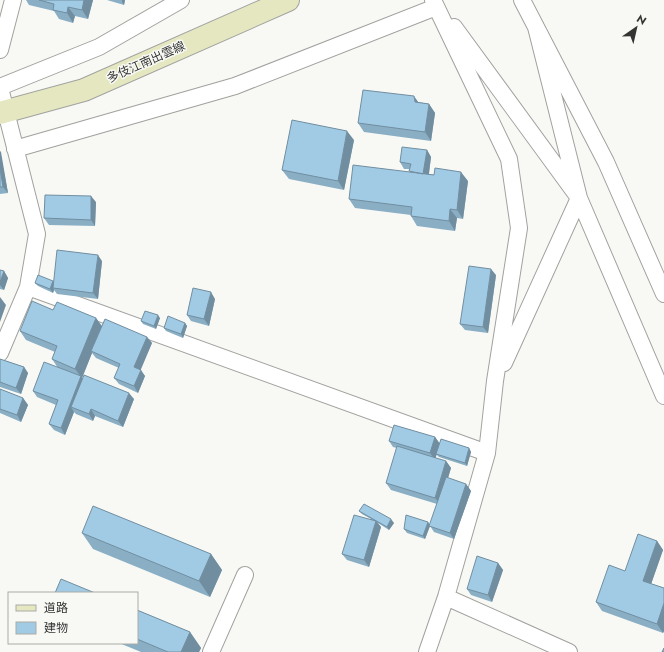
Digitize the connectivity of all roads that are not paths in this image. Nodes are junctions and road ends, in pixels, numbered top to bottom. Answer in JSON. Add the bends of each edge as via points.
{"nodes":[{"id":1,"x":13,"y":0,"type":"edge"},
{"id":2,"x":182,"y":0,"type":"edge"},
{"id":3,"x":288,"y":0,"type":"edge"},
{"id":4,"x":522,"y":0,"type":"edge"},
{"id":5,"x":435,"y":2,"type":"edge"},
{"id":6,"x":536,"y":27,"type":"junction"},
{"id":7,"x":0,"y":50,"type":"edge"},
{"id":8,"x":0,"y":88,"type":"edge"},
{"id":9,"x":3,"y":113,"type":"edge"},
{"id":10,"x":15,"y":149,"type":"junction"},
{"id":11,"x":579,"y":198,"type":"junction"},
{"id":12,"x":28,"y":287,"type":"junction"},
{"id":13,"x":664,"y":294,"type":"edge"},
{"id":14,"x":0,"y":353,"type":"edge"},
{"id":15,"x":496,"y":381,"type":"junction"},
{"id":16,"x":664,"y":396,"type":"edge"},
{"id":17,"x":487,"y":453,"type":"junction"},
{"id":18,"x":245,"y":575,"type":"dead end"},
{"id":19,"x":446,"y":597,"type":"junction"},
{"id":20,"x":211,"y":652,"type":"edge"},
{"id":21,"x":427,"y":652,"type":"edge"},
{"id":22,"x":569,"y":652,"type":"edge"}],
"edges":[{"from":1,"to":7,"type":"street"},
{"from":2,"to":8,"type":"street","via":[[99,47]]},
{"from":3,"to":9,"type":"main road","name":"多伎江南出雲線","via":[[84,90]]},
{"from":4,"to":6,"type":"street"},
{"from":5,"to":10,"type":"street","via":[[235,86]]},
{"from":5,"to":11,"type":"street"},
{"from":5,"to":15,"type":"street","via":[[509,159],[519,228]]},
{"from":6,"to":11,"type":"street"},
{"from":6,"to":13,"type":"street","via":[[606,162]]},
{"from":8,"to":9,"type":"street"},
{"from":9,"to":10,"type":"street"},
{"from":10,"to":12,"type":"street","via":[[37,234]]},
{"from":11,"to":15,"type":"street"},
{"from":11,"to":16,"type":"street"},
{"from":12,"to":14,"type":"street"},
{"from":12,"to":17,"type":"street"},
{"from":15,"to":17,"type":"street"},
{"from":17,"to":19,"type":"street"},
{"from":18,"to":20,"type":"street"},
{"from":19,"to":21,"type":"street"},
{"from":19,"to":22,"type":"street"}]}
